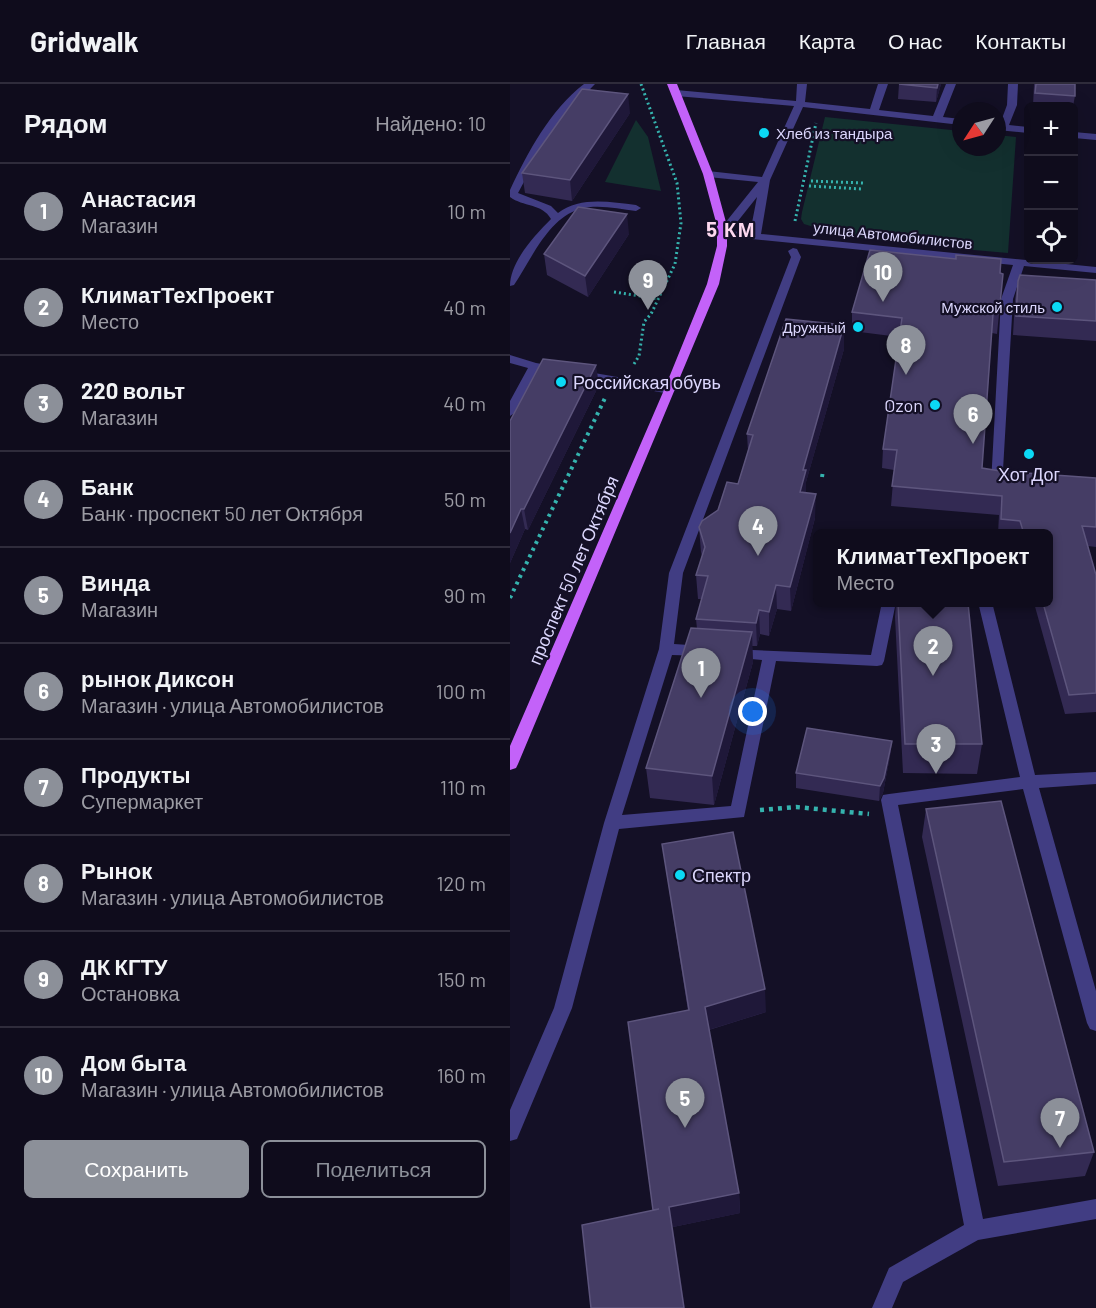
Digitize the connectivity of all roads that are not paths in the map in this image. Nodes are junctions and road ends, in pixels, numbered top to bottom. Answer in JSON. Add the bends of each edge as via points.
{"nodes":[{"id":1,"x":590,"y":84,"type":"edge"},
{"id":2,"x":802,"y":84,"type":"edge"},
{"id":3,"x":883,"y":84,"type":"edge"},
{"id":4,"x":951,"y":84,"type":"edge"},
{"id":5,"x":1013,"y":84,"type":"edge"},
{"id":6,"x":674,"y":89,"type":"edge"},
{"id":7,"x":800,"y":104,"type":"junction"},
{"id":8,"x":874,"y":112,"type":"junction"},
{"id":9,"x":1006,"y":116,"type":"edge"},
{"id":10,"x":937,"y":119,"type":"junction"},
{"id":11,"x":952,"y":121,"type":"edge"},
{"id":12,"x":1006,"y":128,"type":"edge"},
{"id":13,"x":1024,"y":129,"type":"edge"},
{"id":14,"x":1078,"y":135,"type":"edge"},
{"id":15,"x":1096,"y":137,"type":"edge"},
{"id":16,"x":708,"y":174,"type":"junction"},
{"id":17,"x":765,"y":180,"type":"junction"},
{"id":18,"x":511,"y":196,"type":"edge"},
{"id":19,"x":636,"y":208,"type":"dead end"},
{"id":20,"x":556,"y":219,"type":"junction"},
{"id":21,"x":722,"y":233,"type":"junction"},
{"id":22,"x":755,"y":236,"type":"junction"},
{"id":23,"x":793,"y":251,"type":"dead end"},
{"id":24,"x":1020,"y":262,"type":"junction"},
{"id":25,"x":1096,"y":270,"type":"edge"},
{"id":26,"x":510,"y":283,"type":"edge"},
{"id":27,"x":510,"y":359,"type":"edge"},
{"id":28,"x":535,"y":366,"type":"junction"},
{"id":29,"x":670,"y":390,"type":"junction"},
{"id":30,"x":510,"y":412,"type":"edge"},
{"id":31,"x":997,"y":484,"type":"edge"},
{"id":32,"x":888,"y":607,"type":"edge"},
{"id":33,"x":986,"y":607,"type":"edge"},
{"id":34,"x":666,"y":649,"type":"junction"},
{"id":35,"x":770,"y":655,"type":"junction"},
{"id":36,"x":510,"y":764,"type":"edge"},
{"id":37,"x":1096,"y":778,"type":"edge"},
{"id":38,"x":1029,"y":782,"type":"junction"},
{"id":39,"x":612,"y":823,"type":"junction"},
{"id":40,"x":1096,"y":1023,"type":"edge"},
{"id":41,"x":510,"y":1132,"type":"edge"},
{"id":42,"x":1096,"y":1209,"type":"edge"},
{"id":43,"x":975,"y":1230,"type":"junction"},
{"id":44,"x":882,"y":1308,"type":"edge"}],
"edges":[{"from":1,"to":18,"type":"street","via":[[570,99]]},
{"from":2,"to":7,"type":"street"},
{"from":3,"to":8,"type":"street"},
{"from":4,"to":10,"type":"street"},
{"from":5,"to":9,"type":"street","via":[[1012,105]]},
{"from":6,"to":7,"type":"street"},
{"from":6,"to":16,"type":"main road","name":"проспект 50 лет Октября"},
{"from":7,"to":8,"type":"street"},
{"from":7,"to":17,"type":"street"},
{"from":8,"to":10,"type":"street"},
{"from":10,"to":11,"type":"street"},
{"from":12,"to":13,"type":"street"},
{"from":14,"to":15,"type":"street"},
{"from":16,"to":17,"type":"street"},
{"from":16,"to":21,"type":"main road","name":"проспект 50 лет Октября"},
{"from":17,"to":21,"type":"street"},
{"from":17,"to":22,"type":"street"},
{"from":18,"to":20,"type":"street","via":[[540,203],[553,211]]},
{"from":19,"to":20,"type":"street","via":[[602,204],[575,207]]},
{"from":20,"to":26,"type":"street"},
{"from":21,"to":22,"type":"street","name":"улица Автомобилистов"},
{"from":21,"to":29,"type":"main road","name":"проспект 50 лет Октября","via":[[713,284]]},
{"from":22,"to":24,"type":"street","name":"улица Автомобилистов"},
{"from":23,"to":34,"type":"street","via":[[796,257],[676,573]]},
{"from":24,"to":25,"type":"street","name":"улица Автомобилистов"},
{"from":24,"to":31,"type":"street","via":[[1007,299]]},
{"from":27,"to":28,"type":"street"},
{"from":28,"to":29,"type":"street"},
{"from":28,"to":30,"type":"street"},
{"from":29,"to":36,"type":"main road","name":"проспект 50 лет Октября"},
{"from":32,"to":35,"type":"street","via":[[877,661]]},
{"from":33,"to":38,"type":"street"},
{"from":34,"to":35,"type":"street"},
{"from":34,"to":39,"type":"street"},
{"from":35,"to":39,"type":"street","via":[[738,813]]},
{"from":37,"to":38,"type":"street"},
{"from":38,"to":40,"type":"street"},
{"from":38,"to":43,"type":"street","via":[[889,800]]},
{"from":39,"to":41,"type":"street","via":[[563,1008]]},
{"from":42,"to":43,"type":"street"},
{"from":43,"to":44,"type":"street","via":[[896,1275]]}]}
